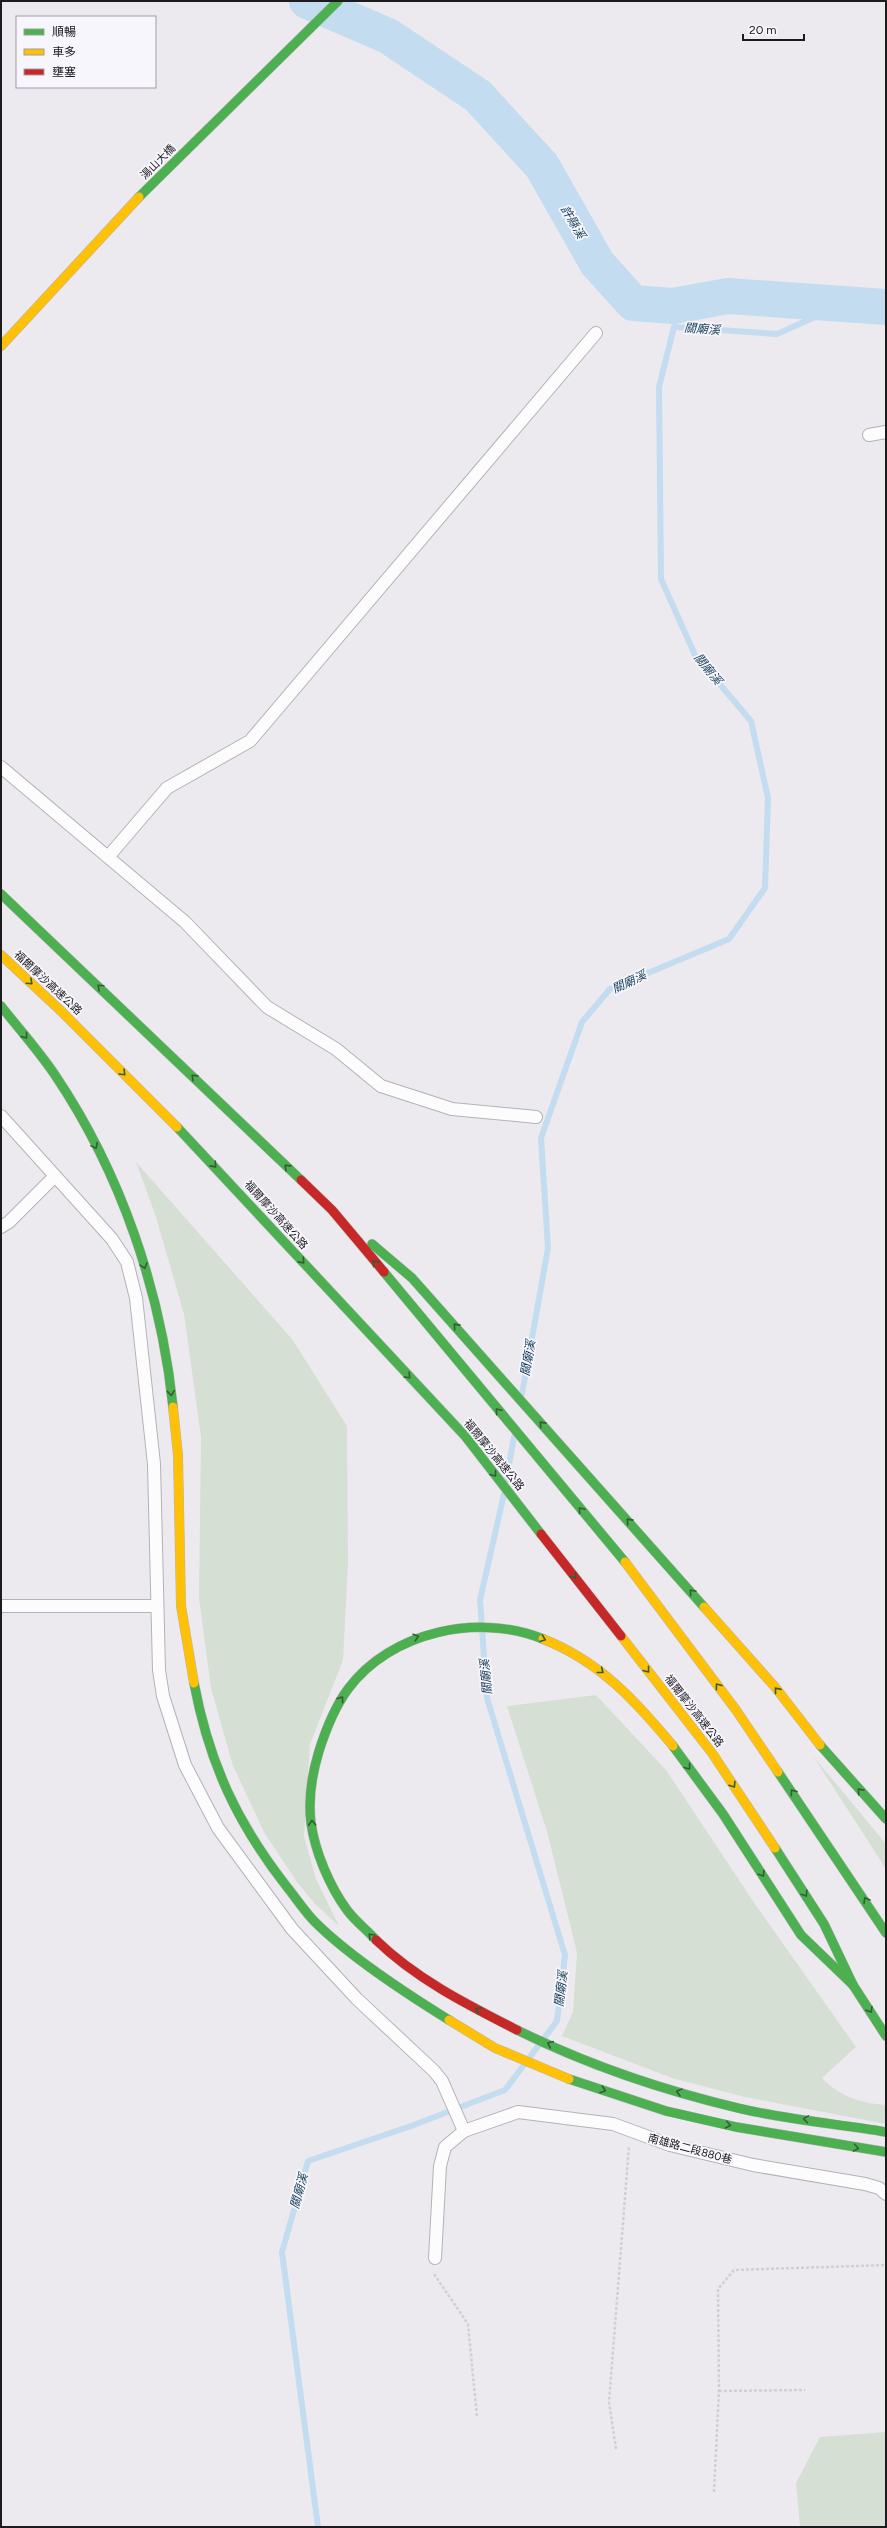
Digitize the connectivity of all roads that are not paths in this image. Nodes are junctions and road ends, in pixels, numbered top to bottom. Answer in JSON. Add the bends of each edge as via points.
{"nodes":[{"id":1,"x":338,"y":1,"type":"edge"},
{"id":2,"x":596,"y":333,"type":"dead end"},
{"id":3,"x":1,"y":346,"type":"edge"},
{"id":4,"x":886,"y":432,"type":"edge"},
{"id":5,"x":869,"y":435,"type":"dead end"},
{"id":6,"x":1,"y":767,"type":"edge"},
{"id":7,"x":108,"y":857,"type":"junction"},
{"id":8,"x":1,"y":894,"type":"edge"},
{"id":9,"x":1,"y":955,"type":"edge"},
{"id":10,"x":1,"y":1006,"type":"edge"},
{"id":11,"x":1,"y":1116,"type":"edge"},
{"id":12,"x":536,"y":1117,"type":"dead end"},
{"id":13,"x":55,"y":1176,"type":"junction"},
{"id":14,"x":332,"y":1210,"type":"junction"},
{"id":15,"x":1,"y":1227,"type":"edge"},
{"id":16,"x":1,"y":1606,"type":"edge"},
{"id":17,"x":157,"y":1606,"type":"junction"},
{"id":18,"x":886,"y":1819,"type":"edge"},
{"id":19,"x":886,"y":1933,"type":"edge"},
{"id":20,"x":853,"y":1984,"type":"junction"},
{"id":21,"x":886,"y":2036,"type":"edge"},
{"id":22,"x":462,"y":2127,"type":"junction"},
{"id":23,"x":886,"y":2132,"type":"edge"},
{"id":24,"x":886,"y":2152,"type":"edge"},
{"id":25,"x":886,"y":2194,"type":"edge"},
{"id":26,"x":435,"y":2258,"type":"road end"}],
"edges":[{"from":1,"to":3,"type":"main road","name":"湯山大橋","via":[[256,80],[58,281]]},
{"from":2,"to":7,"type":"lane","via":[[250,741],[167,788]]},
{"from":4,"to":5,"type":"lane"},
{"from":6,"to":7,"type":"lane"},
{"from":7,"to":12,"type":"lane","via":[[185,922],[267,1007],[336,1049],[380,1086],[452,1109]]},
{"from":14,"to":8,"type":"main road","one_way":true},
{"from":9,"to":20,"type":"main road","name":"福爾摩沙高速公路","one_way":true,"via":[[200,1150],[465,1436],[712,1754],[824,1924]]},
{"from":10,"to":24,"type":"main road","one_way":true,"via":[[55,1075],[106,1166],[126,1209],[156,1309],[169,1366],[178,1455],[181,1606],[200,1714],[214,1766],[237,1813],[275,1871],[315,1922],[368,1965],[422,2003],[496,2048],[566,2078],[666,2111],[736,2127]]},
{"from":11,"to":13,"type":"lane"},
{"from":13,"to":15,"type":"lane"},
{"from":13,"to":17,"type":"lane","via":[[112,1239],[127,1262],[136,1298],[154,1464]]},
{"from":18,"to":14,"type":"main road","one_way":true,"via":[[833,1761],[775,1687],[655,1550],[412,1278]]},
{"from":19,"to":14,"type":"main road","one_way":true,"via":[[736,1710],[633,1572]]},
{"from":16,"to":17,"type":"lane"},
{"from":17,"to":22,"type":"lane","via":[[159,1670],[163,1696],[185,1765],[218,1828],[292,1929],[357,1999],[434,2071],[442,2081]]},
{"from":20,"to":21,"type":"main road","name":"福爾摩沙高速公路","one_way":true},
{"from":23,"to":20,"type":"main road","one_way":true,"via":[[742,2109],[667,2088],[585,2060],[476,2009],[386,1952],[349,1913],[328,1875],[312,1831],[310,1793],[318,1747],[332,1712],[352,1684],[382,1655],[412,1638],[446,1629],[482,1626],[524,1632],[569,1649],[601,1671],[632,1699],[671,1744],[744,1846],[807,1942]]},
{"from":22,"to":25,"type":"lane","name":"南雄路二段880巷","via":[[518,2112],[613,2124],[670,2145],[753,2165],[865,2184],[879,2188]]},
{"from":22,"to":26,"type":"lane","name":"南雄路二段880巷","via":[[442,2155]]}]}
